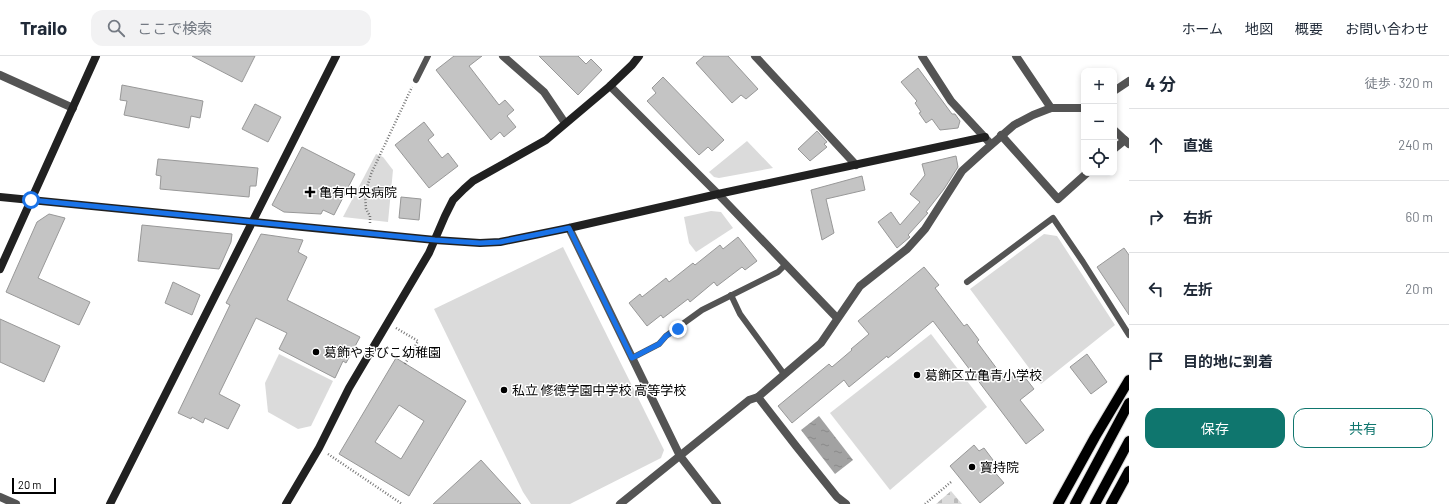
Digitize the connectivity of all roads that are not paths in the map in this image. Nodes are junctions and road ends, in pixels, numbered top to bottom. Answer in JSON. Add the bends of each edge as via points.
{"nodes":[{"id":1,"x":96,"y":56,"type":"edge"},
{"id":2,"x":336,"y":56,"type":"edge"},
{"id":3,"x":428,"y":56,"type":"edge"},
{"id":4,"x":503,"y":56,"type":"edge"},
{"id":5,"x":639,"y":56,"type":"edge"},
{"id":6,"x":755,"y":56,"type":"edge"},
{"id":7,"x":922,"y":56,"type":"edge"},
{"id":8,"x":1016,"y":56,"type":"edge"},
{"id":9,"x":0,"y":75,"type":"edge"},
{"id":10,"x":416,"y":80,"type":"road end"},
{"id":11,"x":1129,"y":81,"type":"edge"},
{"id":12,"x":610,"y":86,"type":"junction"},
{"id":13,"x":1117,"y":89,"type":"edge"},
{"id":14,"x":73,"y":108,"type":"junction"},
{"id":15,"x":1052,"y":108,"type":"junction"},
{"id":16,"x":1081,"y":108,"type":"edge"},
{"id":17,"x":565,"y":123,"type":"junction"},
{"id":18,"x":1117,"y":133,"type":"edge"},
{"id":19,"x":1001,"y":135,"type":"junction"},
{"id":20,"x":985,"y":137,"type":"junction"},
{"id":21,"x":1127,"y":142,"type":"edge"},
{"id":22,"x":991,"y":145,"type":"junction"},
{"id":23,"x":1117,"y":147,"type":"edge"},
{"id":24,"x":856,"y":165,"type":"junction"},
{"id":25,"x":1084,"y":176,"type":"edge"},
{"id":26,"x":718,"y":194,"type":"junction"},
{"id":27,"x":0,"y":197,"type":"edge"},
{"id":28,"x":31,"y":200,"type":"junction"},
{"id":29,"x":252,"y":222,"type":"junction"},
{"id":30,"x":569,"y":228,"type":"junction"},
{"id":31,"x":435,"y":240,"type":"junction"},
{"id":32,"x":785,"y":265,"type":"junction"},
{"id":33,"x":0,"y":269,"type":"edge"},
{"id":34,"x":968,"y":282,"type":"dead end"},
{"id":35,"x":731,"y":295,"type":"junction"},
{"id":36,"x":837,"y":318,"type":"junction"},
{"id":37,"x":1129,"y":336,"type":"edge"},
{"id":38,"x":632,"y":358,"type":"junction"},
{"id":39,"x":784,"y":374,"type":"junction"},
{"id":40,"x":1129,"y":380,"type":"edge"},
{"id":41,"x":758,"y":397,"type":"junction"},
{"id":42,"x":1129,"y":403,"type":"edge"},
{"id":43,"x":1129,"y":441,"type":"edge"},
{"id":44,"x":680,"y":456,"type":"junction"},
{"id":45,"x":1129,"y":471,"type":"edge"},
{"id":46,"x":0,"y":497,"type":"edge"},
{"id":47,"x":16,"y":504,"type":"edge"},
{"id":48,"x":110,"y":504,"type":"edge"},
{"id":49,"x":286,"y":504,"type":"edge"},
{"id":50,"x":620,"y":504,"type":"edge"},
{"id":51,"x":717,"y":504,"type":"edge"},
{"id":52,"x":846,"y":504,"type":"edge"},
{"id":53,"x":1058,"y":504,"type":"edge"},
{"id":54,"x":1075,"y":504,"type":"edge"},
{"id":55,"x":1095,"y":504,"type":"edge"},
{"id":56,"x":1111,"y":504,"type":"edge"}],
"edges":[{"from":1,"to":14,"type":"street"},
{"from":2,"to":29,"type":"street"},
{"from":3,"to":10,"type":"lane"},
{"from":4,"to":17,"type":"street","via":[[544,92]]},
{"from":5,"to":12,"type":"street"},
{"from":6,"to":24,"type":"street"},
{"from":7,"to":20,"type":"street","via":[[951,101]]},
{"from":8,"to":15,"type":"street"},
{"from":9,"to":14,"type":"street"},
{"from":11,"to":13,"type":"street"},
{"from":12,"to":17,"type":"street"},
{"from":12,"to":26,"type":"street"},
{"from":14,"to":28,"type":"street"},
{"from":15,"to":16,"type":"street"},
{"from":15,"to":19,"type":"street","via":[[1014,125]]},
{"from":17,"to":31,"type":"street","via":[[546,140],[473,181],[464,189],[453,200]]},
{"from":18,"to":21,"type":"street"},
{"from":19,"to":22,"type":"street"},
{"from":19,"to":25,"type":"street","via":[[1058,199]]},
{"from":20,"to":22,"type":"street"},
{"from":20,"to":24,"type":"street"},
{"from":21,"to":23,"type":"street"},
{"from":22,"to":36,"type":"street","via":[[962,170],[925,229],[907,249],[860,286]]},
{"from":24,"to":26,"type":"street"},
{"from":26,"to":30,"type":"street"},
{"from":26,"to":32,"type":"street"},
{"from":27,"to":28,"type":"street"},
{"from":28,"to":29,"type":"street"},
{"from":28,"to":33,"type":"street"},
{"from":29,"to":31,"type":"street"},
{"from":29,"to":48,"type":"street"},
{"from":30,"to":31,"type":"street","via":[[500,242]]},
{"from":30,"to":38,"type":"street"},
{"from":31,"to":49,"type":"street"},
{"from":32,"to":35,"type":"lane","via":[[778,272]]},
{"from":32,"to":36,"type":"street"},
{"from":34,"to":37,"type":"lane","via":[[1053,218]]},
{"from":35,"to":38,"type":"lane","via":[[702,310],[659,344]]},
{"from":35,"to":39,"type":"lane","via":[[740,314]]},
{"from":36,"to":39,"type":"street","via":[[821,343]]},
{"from":38,"to":44,"type":"street"},
{"from":39,"to":41,"type":"street"},
{"from":40,"to":53,"type":"main road"},
{"from":41,"to":44,"type":"street","via":[[749,400]]},
{"from":41,"to":52,"type":"street","via":[[832,491]]},
{"from":42,"to":54,"type":"main road"},
{"from":43,"to":55,"type":"main road"},
{"from":44,"to":50,"type":"street"},
{"from":44,"to":51,"type":"street"},
{"from":45,"to":56,"type":"main road"},
{"from":46,"to":47,"type":"street"}]}
